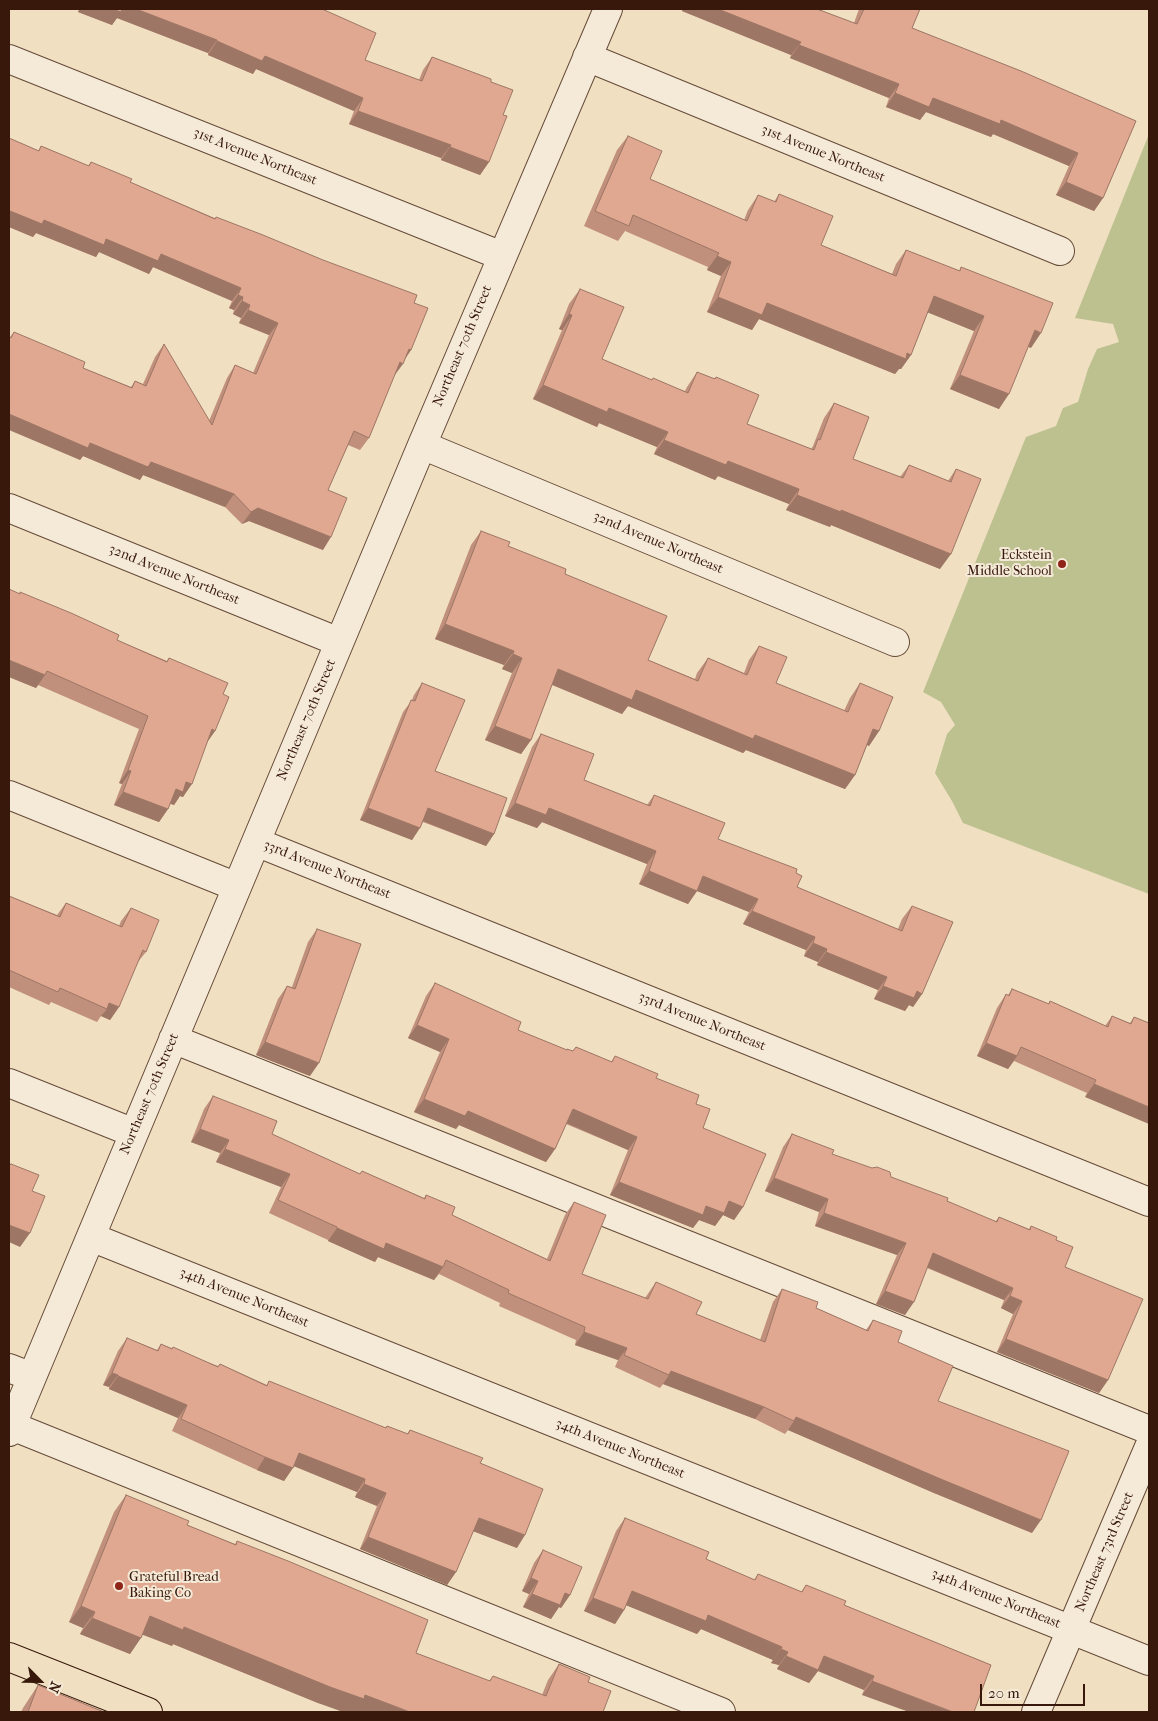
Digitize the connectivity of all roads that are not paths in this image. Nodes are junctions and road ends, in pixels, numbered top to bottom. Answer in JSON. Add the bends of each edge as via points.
{"nodes":[{"id":1,"x":608,"y":9,"type":"edge"},
{"id":2,"x":587,"y":57,"type":"junction"},
{"id":3,"x":9,"y":59,"type":"edge"},
{"id":4,"x":1060,"y":251,"type":"dead end"},
{"id":5,"x":502,"y":256,"type":"junction"},
{"id":6,"x":422,"y":445,"type":"junction"},
{"id":7,"x":9,"y":508,"type":"edge"},
{"id":8,"x":339,"y":642,"type":"junction"},
{"id":9,"x":895,"y":642,"type":"dead end"},
{"id":10,"x":9,"y":795,"type":"edge"},
{"id":11,"x":256,"y":842,"type":"junction"},
{"id":12,"x":237,"y":887,"type":"junction"},
{"id":13,"x":173,"y":1039,"type":"junction"},
{"id":14,"x":9,"y":1083,"type":"edge"},
{"id":15,"x":134,"y":1134,"type":"junction"},
{"id":16,"x":1149,"y":1202,"type":"edge"},
{"id":17,"x":90,"y":1236,"type":"junction"},
{"id":18,"x":20,"y":1373,"type":"edge"},
{"id":19,"x":10,"y":1429,"type":"edge"},
{"id":20,"x":1149,"y":1430,"type":"edge"},
{"id":21,"x":1149,"y":1446,"type":"edge"},
{"id":22,"x":1072,"y":1630,"type":"junction"},
{"id":23,"x":9,"y":1657,"type":"edge"},
{"id":24,"x":1149,"y":1661,"type":"edge"},
{"id":25,"x":148,"y":1712,"type":"edge"},
{"id":26,"x":721,"y":1712,"type":"edge"},
{"id":27,"x":1036,"y":1712,"type":"edge"}],
"edges":[{"from":1,"to":2,"type":"street","name":"Northeast 70th Street"},
{"from":2,"to":4,"type":"street","name":"31st Avenue Northeast"},
{"from":2,"to":5,"type":"street","name":"Northeast 70th Street"},
{"from":3,"to":5,"type":"street","name":"31st Avenue Northeast"},
{"from":5,"to":6,"type":"street","name":"Northeast 70th Street"},
{"from":6,"to":8,"type":"street","name":"Northeast 70th Street"},
{"from":6,"to":9,"type":"street","name":"32nd Avenue Northeast"},
{"from":7,"to":8,"type":"street","name":"32nd Avenue Northeast"},
{"from":8,"to":11,"type":"street","name":"Northeast 70th Street"},
{"from":10,"to":12,"type":"street"},
{"from":11,"to":12,"type":"street","name":"Northeast 70th Street"},
{"from":11,"to":16,"type":"street","name":"33rd Avenue Northeast"},
{"from":12,"to":13,"type":"street","name":"Northeast 70th Street"},
{"from":13,"to":15,"type":"street","name":"Northeast 70th Street"},
{"from":13,"to":20,"type":"street"},
{"from":14,"to":15,"type":"street"},
{"from":15,"to":17,"type":"street","name":"Northeast 70th Street"},
{"from":17,"to":18,"type":"street","name":"Northeast 70th Street"},
{"from":17,"to":22,"type":"street","name":"34th Avenue Northeast"},
{"from":18,"to":19,"type":"street","name":"Northeast 70th Street"},
{"from":19,"to":26,"type":"street"},
{"from":21,"to":22,"type":"street","name":"Northeast 73rd Street"},
{"from":22,"to":24,"type":"street","name":"34th Avenue Northeast"},
{"from":22,"to":27,"type":"street","name":"Northeast 73rd Street"},
{"from":23,"to":25,"type":"main road"}]}
